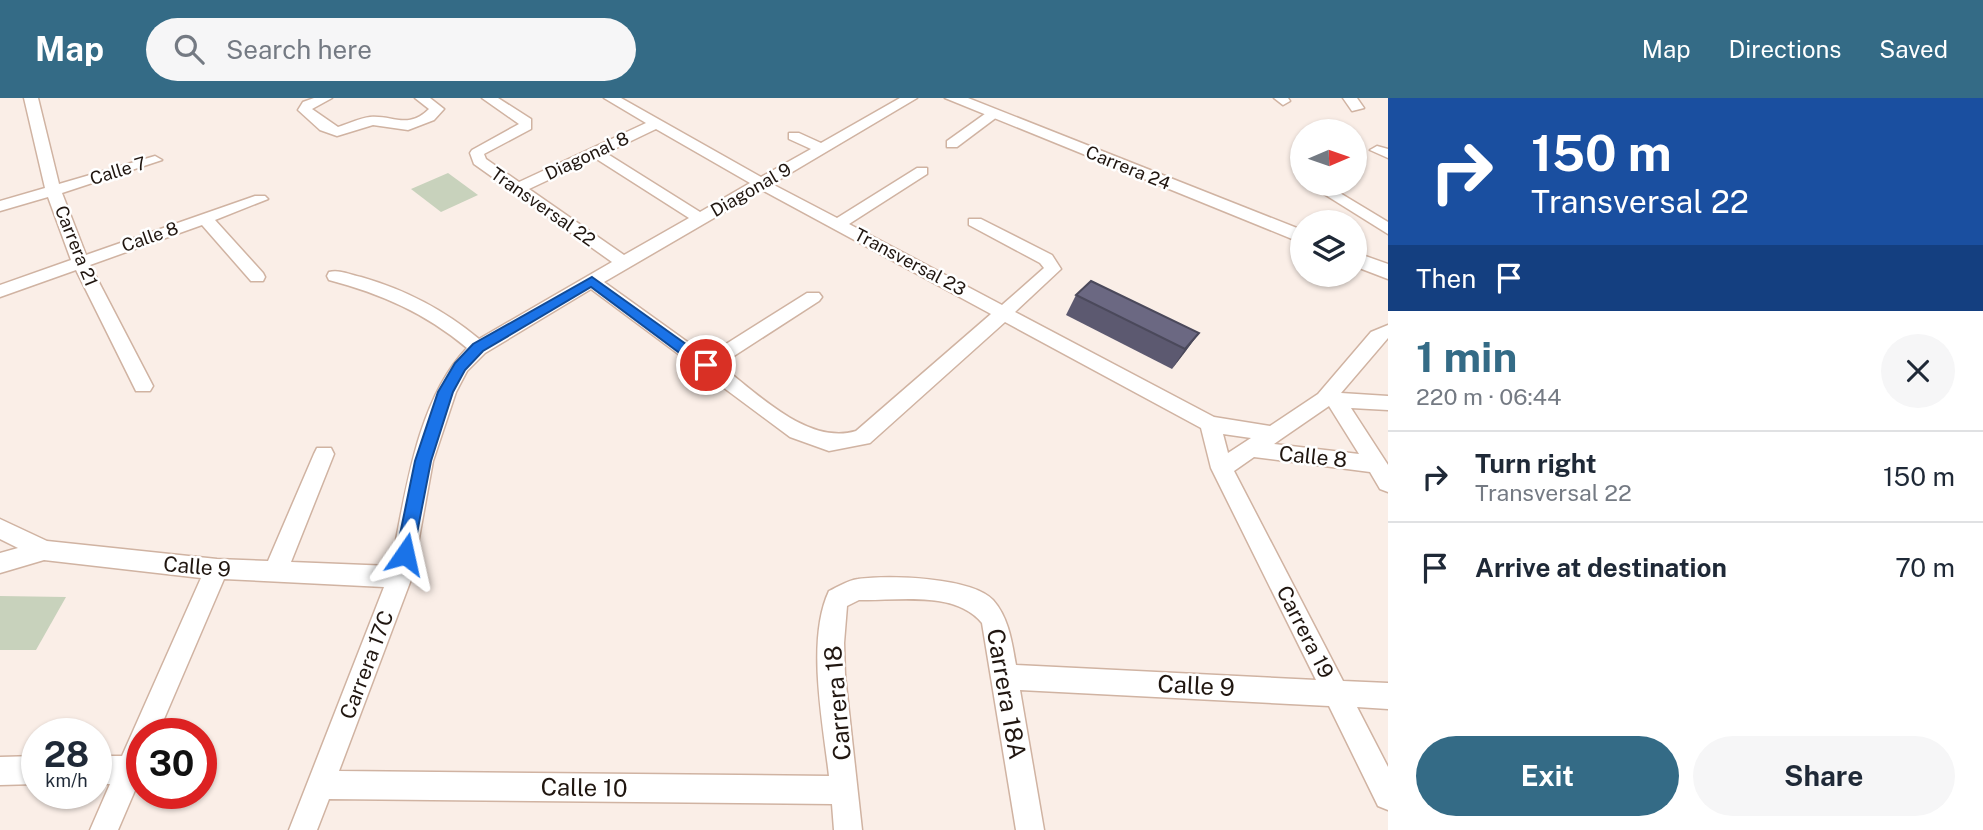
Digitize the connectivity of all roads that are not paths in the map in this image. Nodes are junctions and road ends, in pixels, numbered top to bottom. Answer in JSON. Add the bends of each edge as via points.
{"nodes":[{"id":1,"x":31,"y":98,"type":"edge"},
{"id":2,"x":325,"y":98,"type":"edge"},
{"id":3,"x":422,"y":98,"type":"edge"},
{"id":4,"x":489,"y":98,"type":"edge"},
{"id":5,"x":611,"y":98,"type":"edge"},
{"id":6,"x":910,"y":98,"type":"edge"},
{"id":7,"x":953,"y":98,"type":"edge"},
{"id":8,"x":982,"y":98,"type":"edge"},
{"id":9,"x":993,"y":114,"type":"junction"},
{"id":10,"x":657,"y":123,"type":"junction"},
{"id":11,"x":794,"y":136,"type":"dead end"},
{"id":12,"x":952,"y":144,"type":"dead end"},
{"id":13,"x":822,"y":149,"type":"junction"},
{"id":14,"x":595,"y":152,"type":"junction"},
{"id":15,"x":155,"y":160,"type":"dead end"},
{"id":16,"x":922,"y":171,"type":"dead end"},
{"id":17,"x":762,"y":184,"type":"junction"},
{"id":18,"x":517,"y":189,"type":"junction"},
{"id":19,"x":54,"y":190,"type":"junction"},
{"id":20,"x":1334,"y":196,"type":"edge"},
{"id":21,"x":260,"y":199,"type":"dead end"},
{"id":22,"x":0,"y":205,"type":"edge"},
{"id":23,"x":205,"y":218,"type":"junction"},
{"id":24,"x":1290,"y":218,"type":"edge"},
{"id":25,"x":701,"y":219,"type":"junction"},
{"id":26,"x":975,"y":222,"type":"dead end"},
{"id":27,"x":838,"y":224,"type":"junction"},
{"id":28,"x":1388,"y":229,"type":"edge"},
{"id":29,"x":1290,"y":232,"type":"edge"},
{"id":30,"x":1367,"y":249,"type":"edge"},
{"id":31,"x":1388,"y":257,"type":"edge"},
{"id":32,"x":80,"y":261,"type":"junction"},
{"id":33,"x":624,"y":263,"type":"junction"},
{"id":34,"x":1367,"y":263,"type":"edge"},
{"id":35,"x":1388,"y":272,"type":"edge"},
{"id":36,"x":257,"y":276,"type":"dead end"},
{"id":37,"x":335,"y":276,"type":"dead end"},
{"id":38,"x":592,"y":281,"type":"junction"},
{"id":39,"x":0,"y":291,"type":"edge"},
{"id":40,"x":813,"y":297,"type":"dead end"},
{"id":41,"x":1004,"y":313,"type":"junction"},
{"id":42,"x":1388,"y":331,"type":"edge"},
{"id":43,"x":478,"y":348,"type":"junction"},
{"id":44,"x":706,"y":365,"type":"junction"},
{"id":45,"x":143,"y":386,"type":"dead end"},
{"id":46,"x":1331,"y":400,"type":"junction"},
{"id":47,"x":1388,"y":404,"type":"edge"},
{"id":48,"x":1210,"y":424,"type":"junction"},
{"id":49,"x":1274,"y":434,"type":"junction"},
{"id":50,"x":1251,"y":449,"type":"junction"},
{"id":51,"x":324,"y":454,"type":"dead end"},
{"id":52,"x":1376,"y":464,"type":"junction"},
{"id":53,"x":1222,"y":468,"type":"junction"},
{"id":54,"x":1388,"y":483,"type":"edge"},
{"id":55,"x":0,"y":527,"type":"edge"},
{"id":56,"x":44,"y":550,"type":"junction"},
{"id":57,"x":0,"y":563,"type":"edge"},
{"id":58,"x":217,"y":569,"type":"junction"},
{"id":59,"x":275,"y":573,"type":"junction"},
{"id":60,"x":400,"y":577,"type":"junction"},
{"id":61,"x":942,"y":591,"type":"joint"},
{"id":62,"x":1005,"y":677,"type":"junction"},
{"id":63,"x":1335,"y":694,"type":"junction"},
{"id":64,"x":1388,"y":696,"type":"edge"},
{"id":65,"x":152,"y":718,"type":"edge"},
{"id":66,"x":21,"y":770,"type":"edge"},
{"id":67,"x":0,"y":771,"type":"edge"},
{"id":68,"x":126,"y":777,"type":"edge"},
{"id":69,"x":322,"y":785,"type":"junction"},
{"id":70,"x":846,"y":790,"type":"junction"},
{"id":71,"x":1388,"y":796,"type":"edge"},
{"id":72,"x":104,"y":830,"type":"edge"},
{"id":73,"x":303,"y":830,"type":"edge"},
{"id":74,"x":848,"y":830,"type":"edge"},
{"id":75,"x":1030,"y":830,"type":"edge"}],
"edges":[{"from":1,"to":19,"type":"street","name":"Carrera 21"},
{"from":2,"to":3,"type":"street","via":[[305,110],[337,132],[377,121],[400,127],[429,117],[437,109]]},
{"from":4,"to":18,"type":"street","name":"Transversal 22","via":[[526,123],[477,153],[479,161]]},
{"from":5,"to":10,"type":"street","name":"Transversal 23"},
{"from":6,"to":13,"type":"street","name":"Diagonal 9"},
{"from":7,"to":9,"type":"main road","name":"Carrera 24"},
{"from":8,"to":24,"type":"main road","name":"Carrera 24"},
{"from":9,"to":12,"type":"street"},
{"from":9,"to":29,"type":"main road","name":"Carrera 24"},
{"from":10,"to":14,"type":"street","name":"Diagonal 8"},
{"from":10,"to":17,"type":"street","name":"Transversal 23"},
{"from":11,"to":13,"type":"street"},
{"from":13,"to":17,"type":"street","name":"Diagonal 9"},
{"from":14,"to":18,"type":"street","name":"Diagonal 8"},
{"from":14,"to":25,"type":"street"},
{"from":15,"to":19,"type":"street","name":"Calle 7"},
{"from":16,"to":27,"type":"street"},
{"from":17,"to":25,"type":"street","name":"Diagonal 9"},
{"from":17,"to":27,"type":"street","name":"Transversal 23"},
{"from":18,"to":33,"type":"street","name":"Transversal 22"},
{"from":19,"to":22,"type":"street","name":"Calle 7"},
{"from":19,"to":32,"type":"street","name":"Carrera 21"},
{"from":20,"to":28,"type":"street"},
{"from":21,"to":23,"type":"street","name":"Calle 8"},
{"from":23,"to":32,"type":"street","name":"Calle 8"},
{"from":23,"to":36,"type":"street"},
{"from":25,"to":33,"type":"street","name":"Diagonal 9"},
{"from":26,"to":41,"type":"street","via":[[1052,265],[1051,272]]},
{"from":27,"to":41,"type":"street","name":"Transversal 23"},
{"from":30,"to":31,"type":"main road"},
{"from":32,"to":39,"type":"street","name":"Calle 8"},
{"from":32,"to":45,"type":"street","name":"Carrera 21"},
{"from":33,"to":38,"type":"street","name":"Diagonal 9"},
{"from":34,"to":35,"type":"main road"},
{"from":37,"to":43,"type":"street","via":[[416,302]]},
{"from":38,"to":43,"type":"street","name":"Carrera 17C"},
{"from":38,"to":44,"type":"street","name":"Transversal 22"},
{"from":40,"to":44,"type":"street"},
{"from":41,"to":44,"type":"street","name":"Transversal 22","via":[[863,437],[846,444],[828,444],[797,432]]},
{"from":41,"to":48,"type":"street","name":"Transversal 23"},
{"from":42,"to":46,"type":"street","via":[[1377,336]]},
{"from":43,"to":60,"type":"street","name":"Carrera 17C","via":[[446,392],[423,461]]},
{"from":46,"to":47,"type":"street"},
{"from":46,"to":49,"type":"street"},
{"from":46,"to":52,"type":"street"},
{"from":48,"to":49,"type":"street","name":"Transversal 23"},
{"from":48,"to":53,"type":"street"},
{"from":49,"to":50,"type":"street"},
{"from":50,"to":52,"type":"street","name":"Calle 8"},
{"from":50,"to":53,"type":"street"},
{"from":51,"to":59,"type":"street"},
{"from":52,"to":54,"type":"street"},
{"from":53,"to":63,"type":"street","name":"Carrera 19"},
{"from":55,"to":56,"type":"street","name":"Calle 9"},
{"from":56,"to":57,"type":"street"},
{"from":56,"to":58,"type":"street","name":"Calle 9"},
{"from":58,"to":59,"type":"street","name":"Calle 9"},
{"from":58,"to":65,"type":"street"},
{"from":59,"to":60,"type":"street","name":"Calle 9"},
{"from":60,"to":69,"type":"street","name":"Carrera 17C"},
{"from":61,"to":62,"type":"street","name":"Carrera 18A","via":[[974,598],[991,616]]},
{"from":61,"to":70,"type":"street","name":"Carrera 18","via":[[856,589],[837,599],[832,617],[832,663]]},
{"from":62,"to":63,"type":"street","name":"Calle 9"},
{"from":62,"to":75,"type":"street","name":"Carrera 18A"},
{"from":63,"to":64,"type":"street","name":"Calle 9"},
{"from":63,"to":71,"type":"street","name":"Carrera 19"},
{"from":66,"to":67,"type":"street"},
{"from":68,"to":72,"type":"street"},
{"from":69,"to":70,"type":"street","name":"Calle 10"},
{"from":69,"to":73,"type":"street","name":"Carrera 17C"},
{"from":70,"to":74,"type":"street","name":"Carrera 18"}]}
